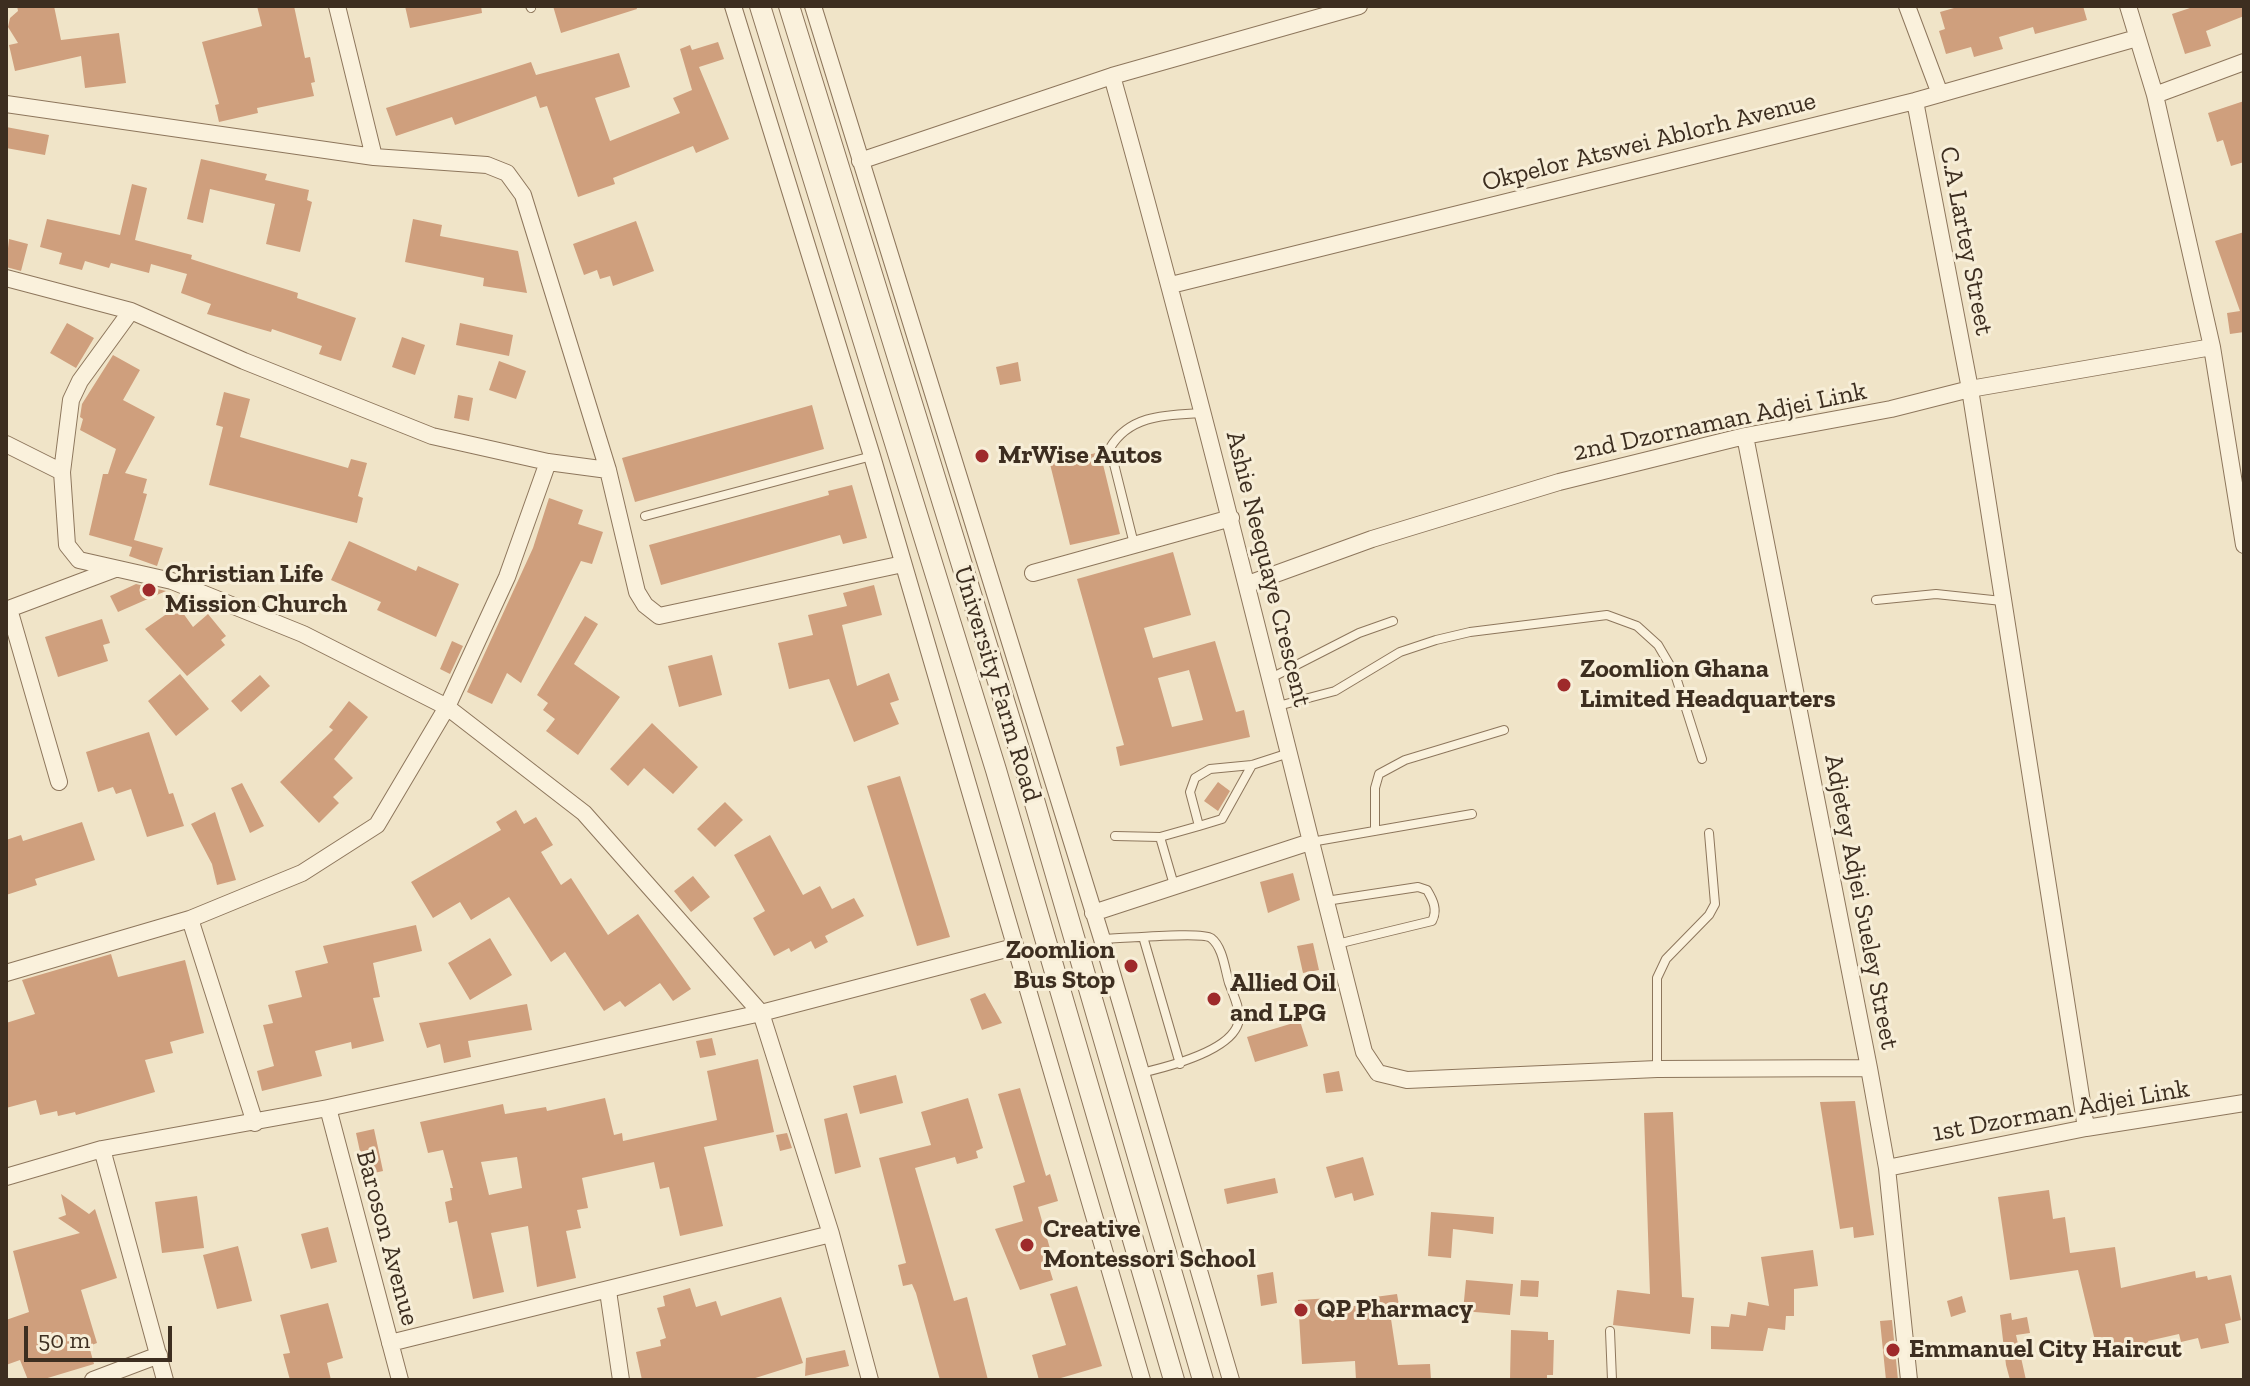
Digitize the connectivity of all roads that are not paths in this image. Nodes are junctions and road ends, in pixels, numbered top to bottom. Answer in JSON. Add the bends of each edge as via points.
{"nodes":[{"id":1,"x":337,"y":6,"type":"edge"},
{"id":2,"x":733,"y":6,"type":"edge"},
{"id":3,"x":760,"y":6,"type":"edge"},
{"id":4,"x":789,"y":6,"type":"edge"},
{"id":5,"x":813,"y":6,"type":"edge"},
{"id":6,"x":1359,"y":6,"type":"edge"},
{"id":7,"x":1907,"y":6,"type":"edge"},
{"id":8,"x":2128,"y":6,"type":"edge"},
{"id":9,"x":2137,"y":38,"type":"junction"},
{"id":10,"x":2244,"y":62,"type":"edge"},
{"id":11,"x":1112,"y":76,"type":"junction"},
{"id":12,"x":1940,"y":94,"type":"junction"},
{"id":13,"x":2155,"y":95,"type":"junction"},
{"id":14,"x":1915,"y":101,"type":"junction"},
{"id":15,"x":6,"y":104,"type":"edge"},
{"id":16,"x":374,"y":157,"type":"junction"},
{"id":17,"x":860,"y":161,"type":"junction"},
{"id":18,"x":6,"y":278,"type":"edge"},
{"id":19,"x":1171,"y":285,"type":"junction"},
{"id":20,"x":131,"y":311,"type":"junction"},
{"id":21,"x":2212,"y":347,"type":"junction"},
{"id":22,"x":1970,"y":389,"type":"junction"},
{"id":23,"x":1204,"y":413,"type":"junction"},
{"id":24,"x":1745,"y":436,"type":"junction"},
{"id":25,"x":6,"y":444,"type":"edge"},
{"id":26,"x":872,"y":456,"type":"junction"},
{"id":27,"x":548,"y":462,"type":"junction"},
{"id":28,"x":608,"y":470,"type":"junction"},
{"id":29,"x":62,"y":472,"type":"junction"},
{"id":30,"x":645,"y":516,"type":"dead end"},
{"id":31,"x":1231,"y":518,"type":"junction"},
{"id":32,"x":1134,"y":544,"type":"junction"},
{"id":33,"x":2244,"y":545,"type":"edge"},
{"id":34,"x":903,"y":564,"type":"junction"},
{"id":35,"x":115,"y":569,"type":"junction"},
{"id":36,"x":1033,"y":573,"type":"dead end"},
{"id":37,"x":1248,"y":584,"type":"junction"},
{"id":38,"x":1876,"y":600,"type":"dead end"},
{"id":39,"x":2003,"y":601,"type":"junction"},
{"id":40,"x":7,"y":607,"type":"edge"},
{"id":41,"x":1393,"y":621,"type":"dead end"},
{"id":42,"x":1271,"y":678,"type":"junction"},
{"id":43,"x":1278,"y":706,"type":"junction"},
{"id":44,"x":447,"y":707,"type":"junction"},
{"id":45,"x":1504,"y":730,"type":"dead end"},
{"id":46,"x":1289,"y":753,"type":"junction"},
{"id":47,"x":1702,"y":759,"type":"dead end"},
{"id":48,"x":1252,"y":765,"type":"junction"},
{"id":49,"x":59,"y":782,"type":"dead end"},
{"id":50,"x":1472,"y":814,"type":"dead end"},
{"id":51,"x":1199,"y":826,"type":"junction"},
{"id":52,"x":1375,"y":831,"type":"junction"},
{"id":53,"x":1709,"y":833,"type":"dead end"},
{"id":54,"x":1115,"y":836,"type":"dead end"},
{"id":55,"x":1160,"y":837,"type":"junction"},
{"id":56,"x":1310,"y":842,"type":"junction"},
{"id":57,"x":1174,"y":885,"type":"junction"},
{"id":58,"x":1325,"y":902,"type":"junction"},
{"id":59,"x":1093,"y":913,"type":"junction"},
{"id":60,"x":190,"y":919,"type":"junction"},
{"id":61,"x":1102,"y":939,"type":"junction"},
{"id":62,"x":1144,"y":940,"type":"junction"},
{"id":63,"x":1336,"y":944,"type":"junction"},
{"id":64,"x":1014,"y":947,"type":"junction"},
{"id":65,"x":6,"y":973,"type":"edge"},
{"id":66,"x":761,"y":1013,"type":"junction"},
{"id":67,"x":1180,"y":1064,"type":"junction"},
{"id":68,"x":1869,"y":1068,"type":"junction"},
{"id":69,"x":1657,"y":1069,"type":"junction"},
{"id":70,"x":1141,"y":1073,"type":"junction"},
{"id":71,"x":2244,"y":1103,"type":"edge"},
{"id":72,"x":328,"y":1108,"type":"junction"},
{"id":73,"x":255,"y":1123,"type":"junction"},
{"id":74,"x":2086,"y":1128,"type":"junction"},
{"id":75,"x":102,"y":1149,"type":"junction"},
{"id":76,"x":1887,"y":1168,"type":"junction"},
{"id":77,"x":6,"y":1177,"type":"edge"},
{"id":78,"x":831,"y":1234,"type":"junction"},
{"id":79,"x":608,"y":1291,"type":"junction"},
{"id":80,"x":1610,"y":1331,"type":"dead end"},
{"id":81,"x":390,"y":1343,"type":"junction"},
{"id":82,"x":159,"y":1355,"type":"junction"},
{"id":83,"x":93,"y":1380,"type":"edge"},
{"id":84,"x":165,"y":1380,"type":"edge"},
{"id":85,"x":400,"y":1380,"type":"edge"},
{"id":86,"x":621,"y":1380,"type":"edge"},
{"id":87,"x":870,"y":1380,"type":"edge"},
{"id":88,"x":1142,"y":1380,"type":"edge"},
{"id":89,"x":1174,"y":1380,"type":"edge"},
{"id":90,"x":1203,"y":1380,"type":"edge"},
{"id":91,"x":1231,"y":1380,"type":"edge"},
{"id":92,"x":1612,"y":1380,"type":"edge"},
{"id":93,"x":1909,"y":1380,"type":"edge"}],
"edges":[{"from":1,"to":16,"type":"street"},
{"from":2,"to":26,"type":"street"},
{"from":3,"to":89,"type":"street","name":"University Farm Road","via":[[996,770]]},
{"from":4,"to":90,"type":"street","name":"University Farm Road","via":[[1023,762]]},
{"from":5,"to":17,"type":"street"},
{"from":6,"to":11,"type":"street"},
{"from":7,"to":12,"type":"street"},
{"from":8,"to":9,"type":"street"},
{"from":9,"to":12,"type":"street","name":"Okpelor Atswei Ablorh Avenue"},
{"from":9,"to":13,"type":"street"},
{"from":10,"to":13,"type":"street"},
{"from":11,"to":17,"type":"street"},
{"from":11,"to":19,"type":"street","name":"Ashie Neequaye Crescent"},
{"from":12,"to":14,"type":"street","name":"Okpelor Atswei Ablorh Avenue"},
{"from":13,"to":21,"type":"street"},
{"from":14,"to":19,"type":"street","name":"Okpelor Atswei Ablorh Avenue"},
{"from":14,"to":22,"type":"street","name":"C.A Lartey Street"},
{"from":15,"to":16,"type":"street"},
{"from":16,"to":28,"type":"street","via":[[487,165],[507,173],[523,195]]},
{"from":17,"to":59,"type":"street"},
{"from":18,"to":20,"type":"street"},
{"from":19,"to":23,"type":"street","name":"Ashie Neequaye Crescent"},
{"from":20,"to":27,"type":"street","via":[[432,436]]},
{"from":20,"to":29,"type":"street","via":[[71,400]]},
{"from":21,"to":22,"type":"street","name":"2nd Dzornaman Adjei Link"},
{"from":21,"to":33,"type":"street"},
{"from":22,"to":24,"type":"street","name":"2nd Dzornaman Adjei Link"},
{"from":22,"to":39,"type":"street","name":"C.A Lartey Street"},
{"from":23,"to":31,"type":"street","name":"Ashie Neequaye Crescent"},
{"from":23,"to":32,"type":"lane","via":[[1156,415],[1132,426],[1110,448]]},
{"from":24,"to":37,"type":"street","name":"2nd Dzornaman Adjei Link","via":[[1559,482],[1372,539]]},
{"from":24,"to":68,"type":"street","name":"Adjetey Adjei Sueley Street"},
{"from":25,"to":29,"type":"street"},
{"from":26,"to":30,"type":"lane"},
{"from":26,"to":34,"type":"street"},
{"from":27,"to":28,"type":"street"},
{"from":27,"to":44,"type":"street","via":[[507,577]]},
{"from":28,"to":34,"type":"street","via":[[637,592],[659,616]]},
{"from":29,"to":35,"type":"street","via":[[67,545],[79,560]]},
{"from":31,"to":32,"type":"street"},
{"from":31,"to":37,"type":"street","name":"Ashie Neequaye Crescent"},
{"from":32,"to":36,"type":"street"},
{"from":34,"to":64,"type":"street"},
{"from":35,"to":40,"type":"street"},
{"from":35,"to":44,"type":"street","via":[[172,581],[303,634]]},
{"from":37,"to":42,"type":"street","name":"Ashie Neequaye Crescent"},
{"from":38,"to":39,"type":"lane","via":[[1936,594]]},
{"from":39,"to":74,"type":"street","name":"C.A Lartey Street"},
{"from":40,"to":49,"type":"street"},
{"from":41,"to":42,"type":"lane"},
{"from":42,"to":43,"type":"street","name":"Ashie Neequaye Crescent"},
{"from":43,"to":46,"type":"street","name":"Ashie Neequaye Crescent"},
{"from":43,"to":47,"type":"lane","via":[[1335,691],[1400,652],[1436,640],[1607,615],[1637,626],[1658,645],[1675,674]]},
{"from":44,"to":60,"type":"street","via":[[377,825],[302,873]]},
{"from":44,"to":66,"type":"street","via":[[584,813]]},
{"from":45,"to":52,"type":"lane","via":[[1405,760],[1379,774]]},
{"from":46,"to":48,"type":"lane"},
{"from":46,"to":56,"type":"street","name":"Ashie Neequaye Crescent"},
{"from":48,"to":51,"type":"lane","via":[[1222,819]]},
{"from":48,"to":51,"type":"lane","via":[[1210,769],[1195,778],[1190,792]]},
{"from":50,"to":52,"type":"lane"},
{"from":51,"to":55,"type":"lane"},
{"from":52,"to":56,"type":"lane"},
{"from":53,"to":69,"type":"lane","via":[[1715,904],[1666,959],[1657,978]]},
{"from":54,"to":55,"type":"lane"},
{"from":55,"to":57,"type":"lane"},
{"from":56,"to":57,"type":"street"},
{"from":56,"to":58,"type":"street","name":"Ashie Neequaye Crescent"},
{"from":57,"to":59,"type":"street"},
{"from":58,"to":63,"type":"street","name":"Ashie Neequaye Crescent"},
{"from":58,"to":63,"type":"lane","via":[[1418,887],[1433,899],[1432,921]]},
{"from":59,"to":61,"type":"street"},
{"from":60,"to":65,"type":"street"},
{"from":60,"to":73,"type":"street"},
{"from":61,"to":62,"type":"lane"},
{"from":61,"to":70,"type":"street"},
{"from":62,"to":67,"type":"lane"},
{"from":62,"to":67,"type":"lane","via":[[1196,933],[1211,938],[1239,1016],[1236,1031],[1225,1041]]},
{"from":63,"to":69,"type":"street","name":"Ashie Neequaye Crescent","via":[[1364,1052],[1378,1073],[1407,1080]]},
{"from":64,"to":66,"type":"street"},
{"from":64,"to":88,"type":"street"},
{"from":66,"to":72,"type":"street"},
{"from":66,"to":78,"type":"street"},
{"from":67,"to":70,"type":"lane"},
{"from":68,"to":69,"type":"street"},
{"from":68,"to":76,"type":"street","name":"Adjetey Adjei Sueley Street"},
{"from":70,"to":91,"type":"street"},
{"from":71,"to":74,"type":"street","name":"1st Dzorman Adjei Link"},
{"from":72,"to":73,"type":"street"},
{"from":72,"to":81,"type":"street","name":"Baroson Avenue"},
{"from":73,"to":75,"type":"street"},
{"from":74,"to":76,"type":"street","name":"1st Dzorman Adjei Link"},
{"from":75,"to":77,"type":"street"},
{"from":75,"to":82,"type":"street"},
{"from":76,"to":93,"type":"street","name":"Adjetey Adjei Sueley Street"},
{"from":78,"to":79,"type":"street"},
{"from":78,"to":87,"type":"street"},
{"from":79,"to":81,"type":"street"},
{"from":79,"to":86,"type":"street"},
{"from":80,"to":92,"type":"lane"},
{"from":81,"to":85,"type":"street","name":"Baroson Avenue"},
{"from":82,"to":83,"type":"street"},
{"from":82,"to":84,"type":"street"}]}
